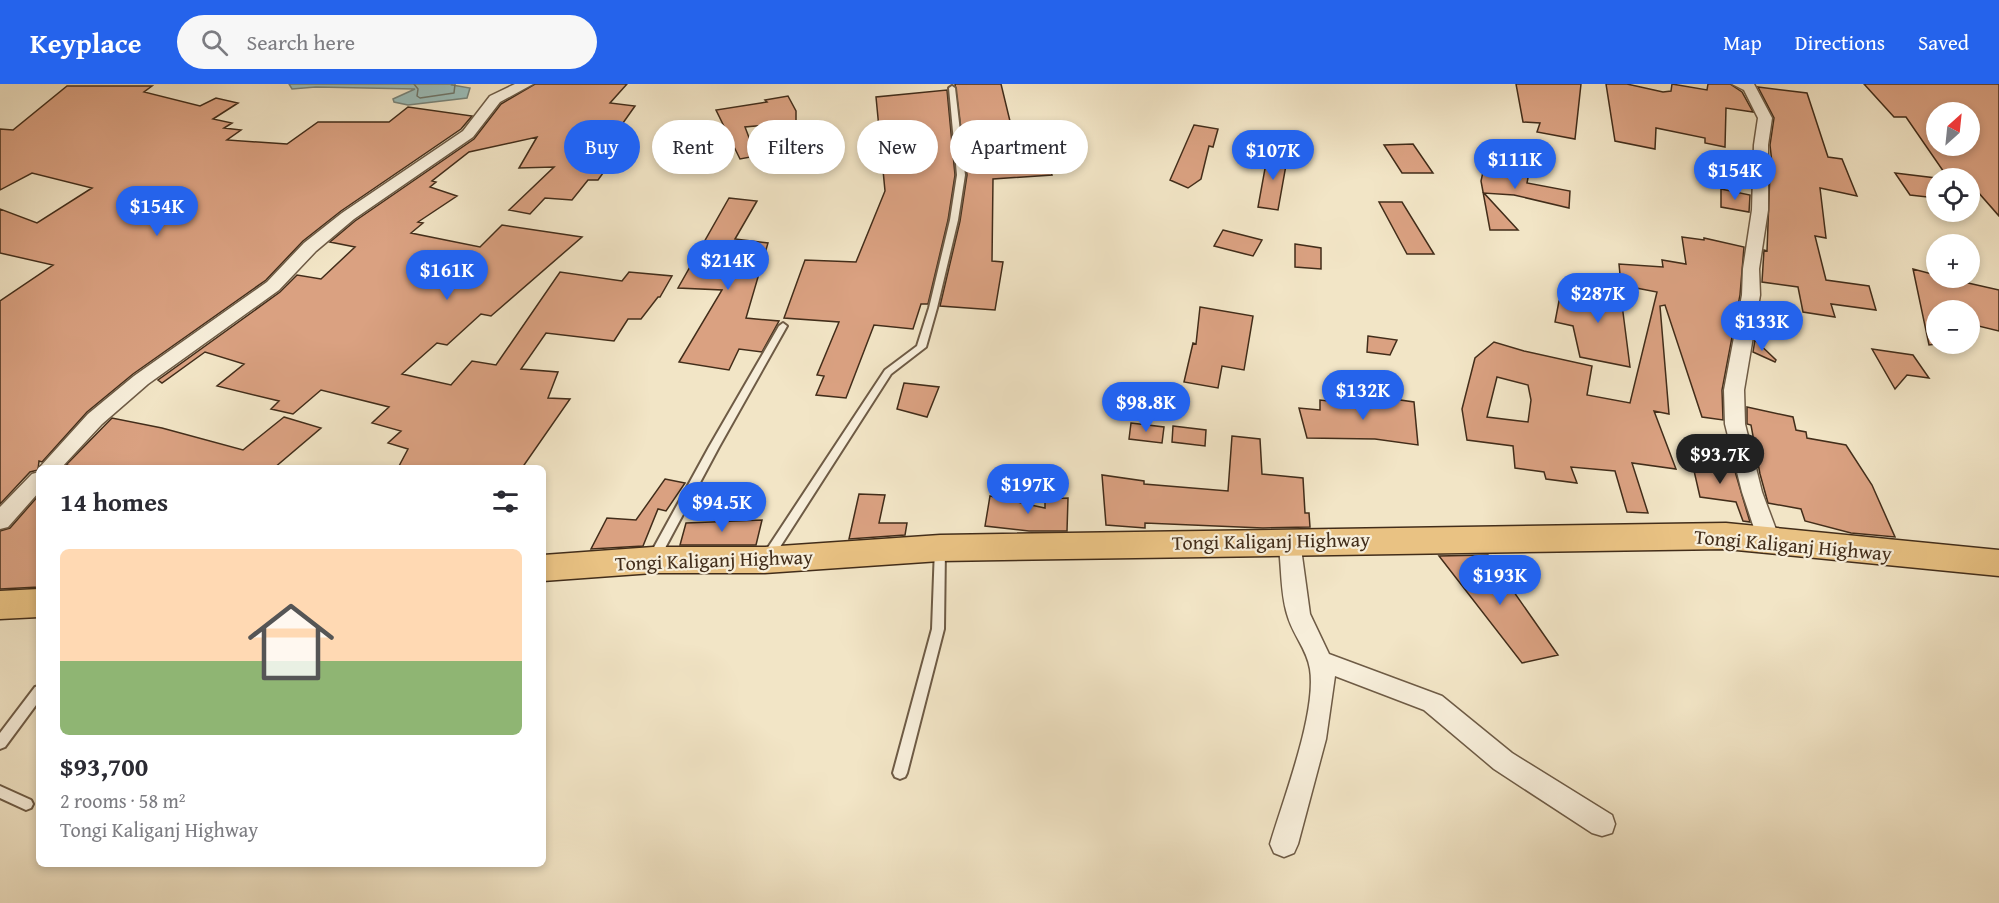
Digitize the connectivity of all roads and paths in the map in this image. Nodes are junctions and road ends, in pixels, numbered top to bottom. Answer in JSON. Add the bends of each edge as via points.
{"nodes":[{"id":1,"x":526,"y":84,"type":"edge"},
{"id":2,"x":1739,"y":84,"type":"edge"},
{"id":3,"x":952,"y":88,"type":"dead end"},
{"id":4,"x":783,"y":326,"type":"dead end"},
{"id":5,"x":52,"y":465,"type":"edge"},
{"id":6,"x":36,"y":482,"type":"edge"},
{"id":7,"x":0,"y":521,"type":"edge"},
{"id":8,"x":1769,"y":540,"type":"junction"},
{"id":9,"x":1289,"y":541,"type":"junction"},
{"id":10,"x":940,"y":548,"type":"junction"},
{"id":11,"x":653,"y":560,"type":"junction"},
{"id":12,"x":765,"y":561,"type":"junction"},
{"id":13,"x":1999,"y":564,"type":"edge"},
{"id":14,"x":546,"y":568,"type":"edge"},
{"id":15,"x":36,"y":603,"type":"edge"},
{"id":16,"x":0,"y":605,"type":"edge"},
{"id":17,"x":1322,"y":661,"type":"junction"},
{"id":18,"x":36,"y":695,"type":"edge"},
{"id":19,"x":0,"y":743,"type":"edge"},
{"id":20,"x":900,"y":773,"type":"dead end"},
{"id":21,"x":0,"y":792,"type":"edge"},
{"id":22,"x":26,"y":804,"type":"dead end"},
{"id":23,"x":1602,"y":825,"type":"dead end"},
{"id":24,"x":1284,"y":844,"type":"dead end"}],
"edges":[{"from":1,"to":5,"type":"street","via":[[495,99],[468,135],[341,222],[310,247],[273,286],[141,380],[95,419]]},
{"from":2,"to":8,"type":"street","via":[[1749,87],[1765,118],[1760,210],[1750,269],[1751,295],[1734,390],[1735,424]]},
{"from":3,"to":12,"type":"lane","via":[[961,175],[954,220],[921,348],[888,372]]},
{"from":4,"to":11,"type":"lane"},
{"from":6,"to":7,"type":"street"},
{"from":8,"to":9,"type":"main road","name":"Tongi Kaliganj Highway","via":[[1726,536]]},
{"from":8,"to":13,"type":"main road","name":"Tongi Kaliganj Highway"},
{"from":9,"to":10,"type":"main road","name":"Tongi Kaliganj Highway"},
{"from":9,"to":17,"type":"street","via":[[1298,614]]},
{"from":10,"to":12,"type":"main road","name":"Tongi Kaliganj Highway"},
{"from":10,"to":20,"type":"lane","via":[[938,629]]},
{"from":11,"to":12,"type":"main road","name":"Tongi Kaliganj Highway"},
{"from":11,"to":14,"type":"main road","name":"Tongi Kaliganj Highway"},
{"from":15,"to":16,"type":"main road"},
{"from":17,"to":23,"type":"street","via":[[1433,703],[1503,761]]},
{"from":17,"to":24,"type":"street","via":[[1314,734]]},
{"from":18,"to":19,"type":"lane"},
{"from":21,"to":22,"type":"lane"}]}
